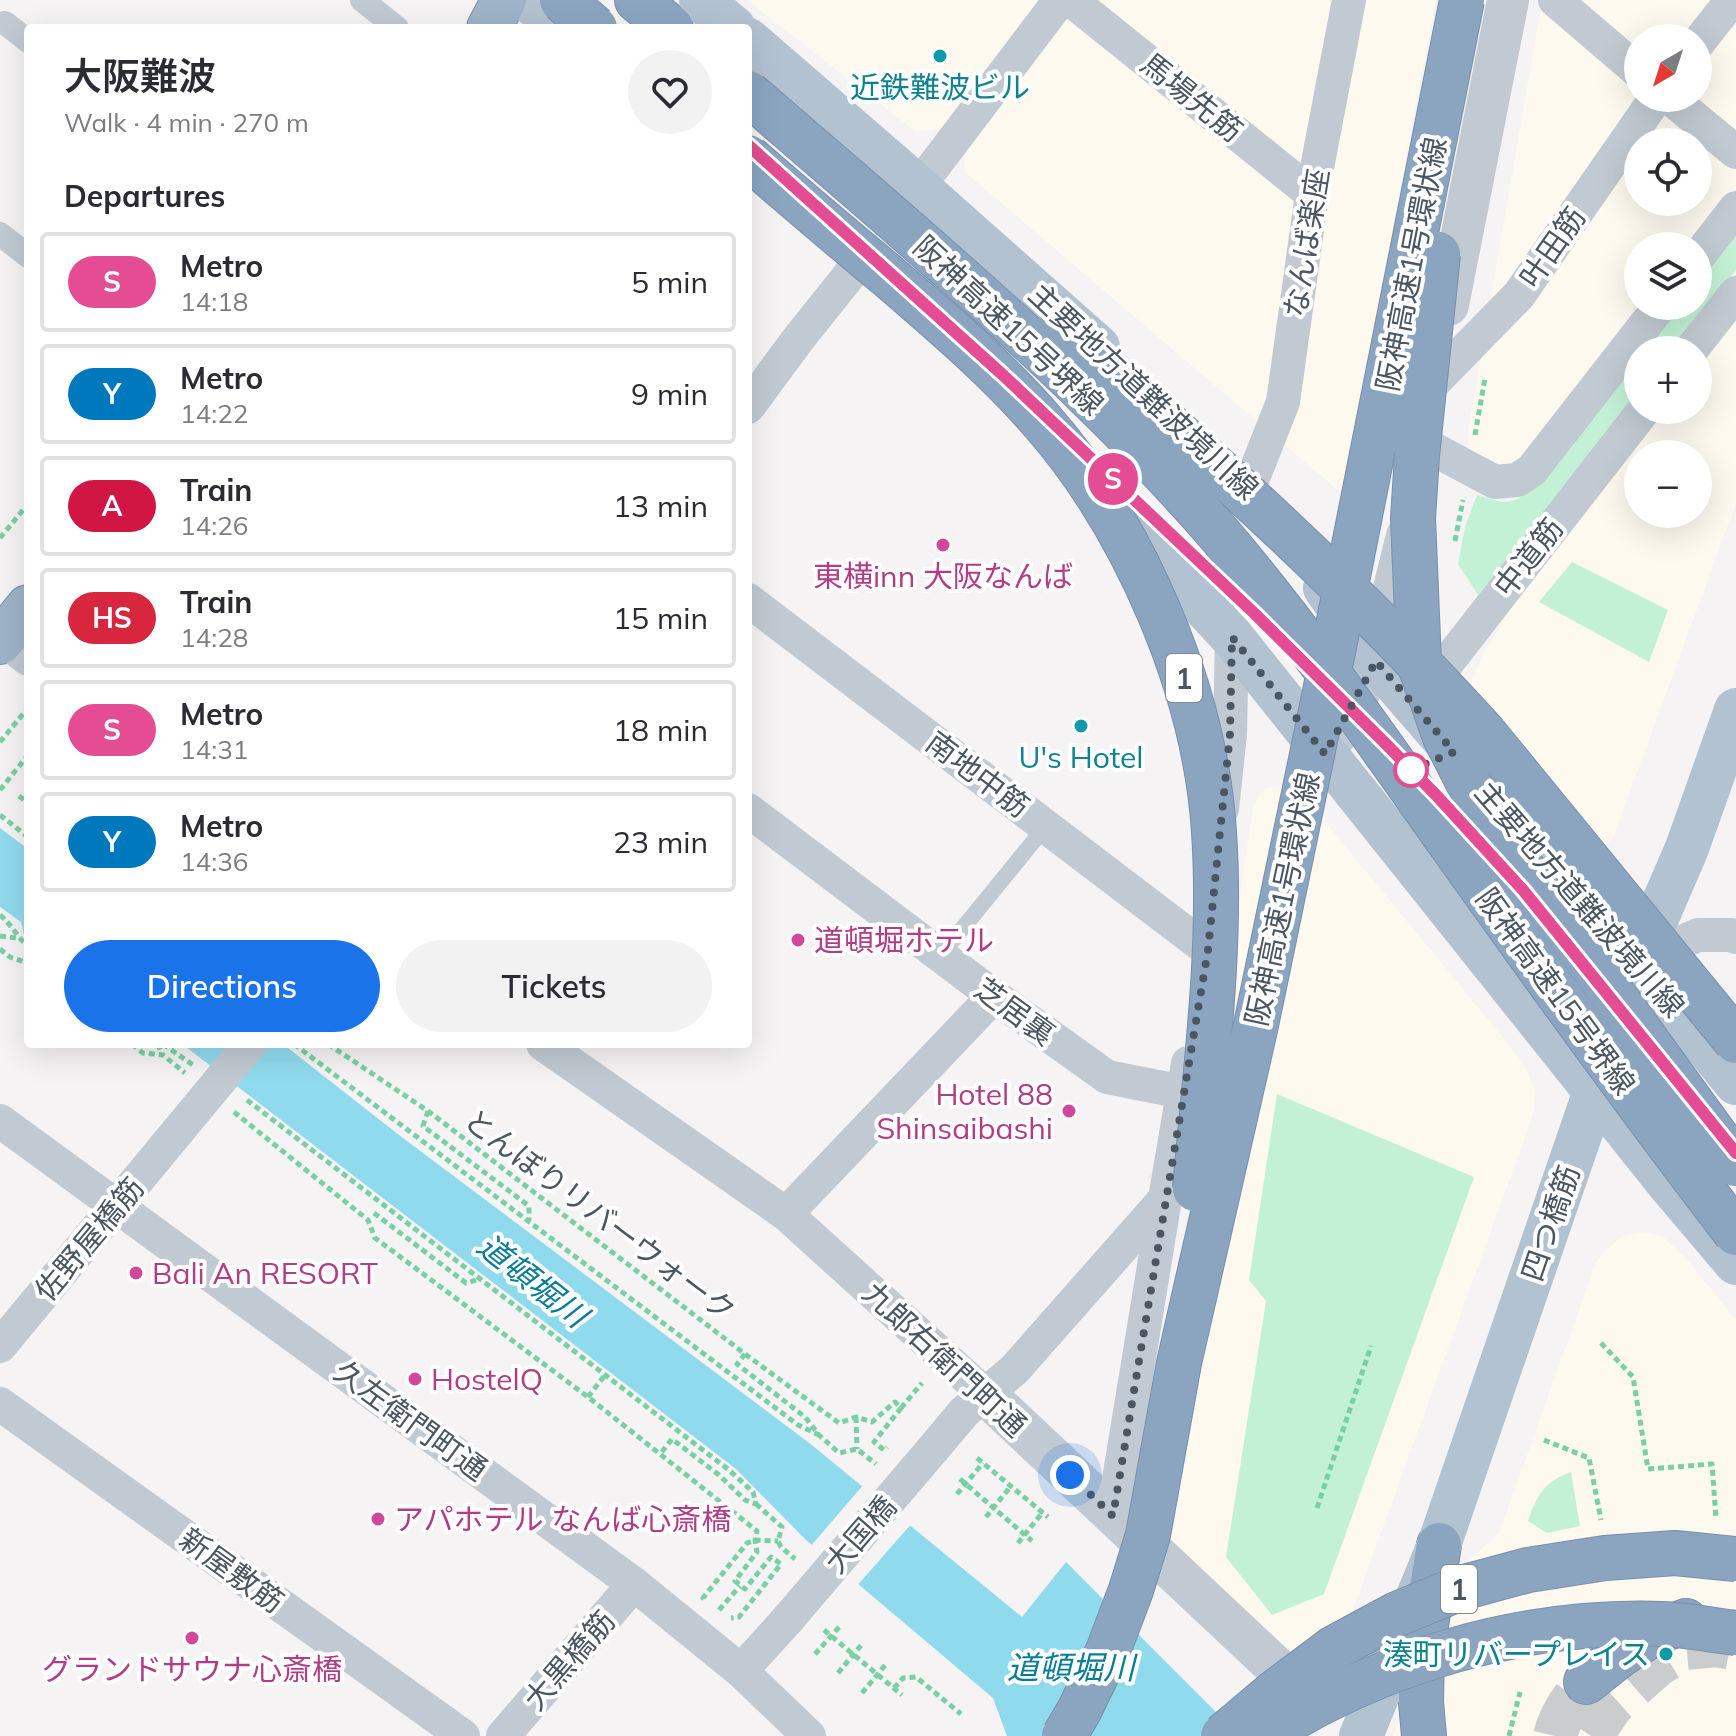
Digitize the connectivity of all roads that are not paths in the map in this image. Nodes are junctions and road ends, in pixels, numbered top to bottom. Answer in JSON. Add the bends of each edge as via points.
{"nodes":[{"id":1,"x":362,"y":0,"type":"edge"},
{"id":2,"x":504,"y":0,"type":"edge"},
{"id":3,"x":528,"y":0,"type":"edge"},
{"id":4,"x":562,"y":0,"type":"edge"},
{"id":5,"x":637,"y":0,"type":"edge"},
{"id":6,"x":701,"y":0,"type":"edge"},
{"id":7,"x":1060,"y":0,"type":"edge"},
{"id":8,"x":1071,"y":0,"type":"edge"},
{"id":9,"x":1349,"y":0,"type":"edge"},
{"id":10,"x":1508,"y":0,"type":"edge"},
{"id":11,"x":1555,"y":0,"type":"edge"},
{"id":12,"x":1732,"y":0,"type":"edge"},
{"id":13,"x":1460,"y":16,"type":"edge"},
{"id":14,"x":5,"y":23,"type":"dead end"},
{"id":15,"x":392,"y":24,"type":"edge"},
{"id":16,"x":491,"y":24,"type":"edge"},
{"id":17,"x":558,"y":24,"type":"edge"},
{"id":18,"x":590,"y":24,"type":"edge"},
{"id":19,"x":666,"y":24,"type":"edge"},
{"id":20,"x":729,"y":24,"type":"edge"},
{"id":21,"x":1712,"y":25,"type":"edge"},
{"id":22,"x":24,"y":38,"type":"edge"},
{"id":23,"x":752,"y":43,"type":"edge"},
{"id":24,"x":1624,"y":59,"type":"edge"},
{"id":25,"x":752,"y":94,"type":"edge"},
{"id":26,"x":752,"y":95,"type":"edge"},
{"id":27,"x":1646,"y":112,"type":"edge"},
{"id":28,"x":1687,"y":112,"type":"edge"},
{"id":29,"x":1736,"y":152,"type":"edge"},
{"id":30,"x":752,"y":160,"type":"edge"},
{"id":31,"x":918,"y":187,"type":"junction"},
{"id":32,"x":752,"y":188,"type":"edge"},
{"id":33,"x":1312,"y":194,"type":"junction"},
{"id":34,"x":1736,"y":208,"type":"edge"},
{"id":35,"x":0,"y":234,"type":"edge"},
{"id":36,"x":1712,"y":239,"type":"edge"},
{"id":37,"x":24,"y":253,"type":"edge"},
{"id":38,"x":851,"y":273,"type":"junction"},
{"id":39,"x":1736,"y":293,"type":"edge"},
{"id":40,"x":1649,"y":320,"type":"edge"},
{"id":41,"x":1702,"y":336,"type":"edge"},
{"id":42,"x":1433,"y":383,"type":"junction"},
{"id":43,"x":752,"y":402,"type":"edge"},
{"id":44,"x":1633,"y":424,"type":"edge"},
{"id":45,"x":1422,"y":443,"type":"junction"},
{"id":46,"x":1251,"y":483,"type":"junction"},
{"id":47,"x":752,"y":603,"type":"edge"},
{"id":48,"x":1232,"y":637,"type":"junction"},
{"id":49,"x":1376,"y":661,"type":"junction"},
{"id":50,"x":1414,"y":706,"type":"junction"},
{"id":51,"x":1736,"y":710,"type":"edge"},
{"id":52,"x":1325,"y":754,"type":"junction"},
{"id":53,"x":1467,"y":780,"type":"junction"},
{"id":54,"x":752,"y":813,"type":"edge"},
{"id":55,"x":1046,"y":826,"type":"junction"},
{"id":56,"x":1736,"y":937,"type":"edge"},
{"id":57,"x":1208,"y":950,"type":"junction"},
{"id":58,"x":940,"y":956,"type":"junction"},
{"id":59,"x":1637,"y":962,"type":"junction"},
{"id":60,"x":994,"y":996,"type":"junction"},
{"id":61,"x":1736,"y":1041,"type":"edge"},
{"id":62,"x":247,"y":1048,"type":"edge"},
{"id":63,"x":549,"y":1048,"type":"edge"},
{"id":64,"x":1736,"y":1083,"type":"edge"},
{"id":65,"x":1595,"y":1090,"type":"junction"},
{"id":66,"x":1183,"y":1092,"type":"junction"},
{"id":67,"x":1736,"y":1112,"type":"edge"},
{"id":68,"x":0,"y":1121,"type":"edge"},
{"id":69,"x":1736,"y":1164,"type":"edge"},
{"id":70,"x":1165,"y":1199,"type":"junction"},
{"id":71,"x":117,"y":1205,"type":"junction"},
{"id":72,"x":786,"y":1214,"type":"junction"},
{"id":73,"x":1736,"y":1233,"type":"edge"},
{"id":74,"x":1736,"y":1263,"type":"edge"},
{"id":75,"x":0,"y":1346,"type":"edge"},
{"id":76,"x":1179,"y":1363,"type":"junction"},
{"id":77,"x":985,"y":1394,"type":"junction"},
{"id":78,"x":0,"y":1404,"type":"edge"},
{"id":79,"x":1113,"y":1516,"type":"junction"},
{"id":80,"x":1726,"y":1540,"type":"edge"},
{"id":81,"x":1439,"y":1545,"type":"junction"},
{"id":82,"x":634,"y":1584,"type":"junction"},
{"id":83,"x":1736,"y":1615,"type":"edge"},
{"id":84,"x":1736,"y":1633,"type":"edge"},
{"id":85,"x":741,"y":1671,"type":"junction"},
{"id":86,"x":1586,"y":1682,"type":"tunnel mouth"},
{"id":87,"x":1365,"y":1729,"type":"edge"},
{"id":88,"x":463,"y":1736,"type":"edge"},
{"id":89,"x":503,"y":1736,"type":"edge"},
{"id":90,"x":809,"y":1736,"type":"edge"},
{"id":91,"x":1064,"y":1736,"type":"edge"},
{"id":92,"x":1223,"y":1736,"type":"edge"},
{"id":93,"x":1263,"y":1736,"type":"edge"},
{"id":94,"x":1424,"y":1736,"type":"edge"}],
"edges":[{"from":1,"to":15,"type":"street"},
{"from":2,"to":16,"type":"highway"},
{"from":3,"to":17,"type":"main road"},
{"from":4,"to":18,"type":"highway","bridge":true},
{"from":5,"to":19,"type":"highway"},
{"from":6,"to":20,"type":"main road"},
{"from":7,"to":31,"type":"street"},
{"from":8,"to":33,"type":"street","name":"馬場先筋"},
{"from":9,"to":33,"type":"street","name":"なんば楽座"},
{"from":10,"to":42,"type":"street"},
{"from":11,"to":24,"type":"street"},
{"from":12,"to":21,"type":"street"},
{"from":13,"to":53,"type":"highway","bridge":true,"via":[[1413,518],[1419,663],[1445,737]]},
{"from":13,"to":76,"type":"highway","name":"阪神高速1号環状線","number":"1","bridge":true,"via":[[1318,728]]},
{"from":14,"to":22,"type":"street"},
{"from":23,"to":31,"type":"main road","name":"主要地方道難波境川線"},
{"from":25,"to":61,"type":"highway","bridge":true,"via":[[1054,324],[1209,460],[1395,638],[1484,733]]},
{"from":26,"to":73,"type":"highway","name":"阪神高速15号堺線","bridge":true,"via":[[1068,376],[1220,535],[1296,627],[1571,1014]]},
{"from":27,"to":42,"type":"street","name":"叶田筋","via":[[1519,295]]},
{"from":28,"to":29,"type":"street"},
{"from":30,"to":76,"type":"highway","number":"1","bridge":true,"via":[[952,331],[1042,421],[1118,531],[1180,664],[1209,778],[1216,897]]},
{"from":31,"to":46,"type":"main road","name":"主要地方道難波境川線"},
{"from":32,"to":38,"type":"main road"},
{"from":33,"to":46,"type":"street","name":"なんば楽座","via":[[1283,402]]},
{"from":34,"to":36,"type":"street"},
{"from":35,"to":37,"type":"street"},
{"from":38,"to":43,"type":"street"},
{"from":38,"to":48,"type":"main road","via":[[1004,400]]},
{"from":39,"to":41,"type":"street"},
{"from":40,"to":45,"type":"street","name":"中道筋","via":[[1532,470],[1517,480],[1495,482]]},
{"from":42,"to":45,"type":"street"},
{"from":44,"to":50,"type":"street","name":"中道筋"},
{"from":45,"to":49,"type":"street","via":[[1407,537]]},
{"from":46,"to":49,"type":"main road","name":"主要地方道難波境川線"},
{"from":47,"to":55,"type":"street","name":"南地中筋"},
{"from":48,"to":52,"type":"main road"},
{"from":48,"to":57,"type":"street","via":[[1230,734]]},
{"from":49,"to":50,"type":"main road","name":"主要地方道難波境川線"},
{"from":49,"to":52,"type":"street"},
{"from":50,"to":59,"type":"main road","name":"主要地方道難波境川線"},
{"from":51,"to":59,"type":"main road","name":"四つ橋筋","via":[[1687,848]]},
{"from":52,"to":65,"type":"main road"},
{"from":53,"to":67,"type":"highway","bridge":true},
{"from":53,"to":69,"type":"highway","bridge":true,"via":[[1538,891]]},
{"from":54,"to":58,"type":"street","name":"芝居裏"},
{"from":55,"to":57,"type":"street","name":"南地中筋"},
{"from":55,"to":58,"type":"lane"},
{"from":56,"to":59,"type":"street","via":[[1698,935]]},
{"from":57,"to":66,"type":"street"},
{"from":58,"to":60,"type":"street","name":"芝居裏"},
{"from":59,"to":64,"type":"main road","name":"主要地方道難波境川線"},
{"from":59,"to":65,"type":"main road","name":"四つ橋筋"},
{"from":60,"to":66,"type":"street","name":"芝居裏","via":[[1107,1077]]},
{"from":60,"to":72,"type":"street"},
{"from":62,"to":71,"type":"street","name":"佐野屋橋筋","bridge":true},
{"from":63,"to":72,"type":"street","name":"九郎右衛門町通"},
{"from":65,"to":74,"type":"main road"},
{"from":65,"to":81,"type":"main road","name":"四つ橋筋"},
{"from":66,"to":70,"type":"street"},
{"from":68,"to":71,"type":"street","name":"久左衛門町通"},
{"from":70,"to":77,"type":"street","name":"大国橋","via":[[1014,1370]]},
{"from":70,"to":79,"type":"street"},
{"from":71,"to":75,"type":"street","name":"佐野屋橋筋"},
{"from":71,"to":82,"type":"street","name":"久左衛門町通"},
{"from":72,"to":77,"type":"street","name":"九郎右衛門町通"},
{"from":76,"to":91,"type":"highway","name":"阪神高速1号環状線","number":"1","bridge":true,"via":[[1136,1577],[1108,1651]]},
{"from":77,"to":79,"type":"street","name":"九郎右衛門町通"},
{"from":77,"to":85,"type":"street","name":"大国橋","bridge":true},
{"from":78,"to":88,"type":"street","name":"新屋敷筋"},
{"from":79,"to":87,"type":"street","name":"九郎右衛門町通","via":[[1297,1687]]},
{"from":80,"to":92,"type":"highway","number":"1","bridge":true,"via":[[1675,1553],[1528,1570],[1461,1588],[1334,1648]]},
{"from":81,"to":87,"type":"main road","name":"四つ橋筋"},
{"from":81,"to":94,"type":"highway","via":[[1422,1650]]},
{"from":82,"to":85,"type":"street","name":"久左衛門町通"},
{"from":82,"to":89,"type":"street","name":"大黒橋筋"},
{"from":83,"to":86,"type":"highway","bridge":true,"via":[[1696,1618],[1654,1633]]},
{"from":84,"to":93,"type":"highway","bridge":true,"via":[[1603,1623],[1539,1631],[1403,1666],[1349,1688]]},
{"from":85,"to":90,"type":"street","name":"久左衛門町通"}]}
